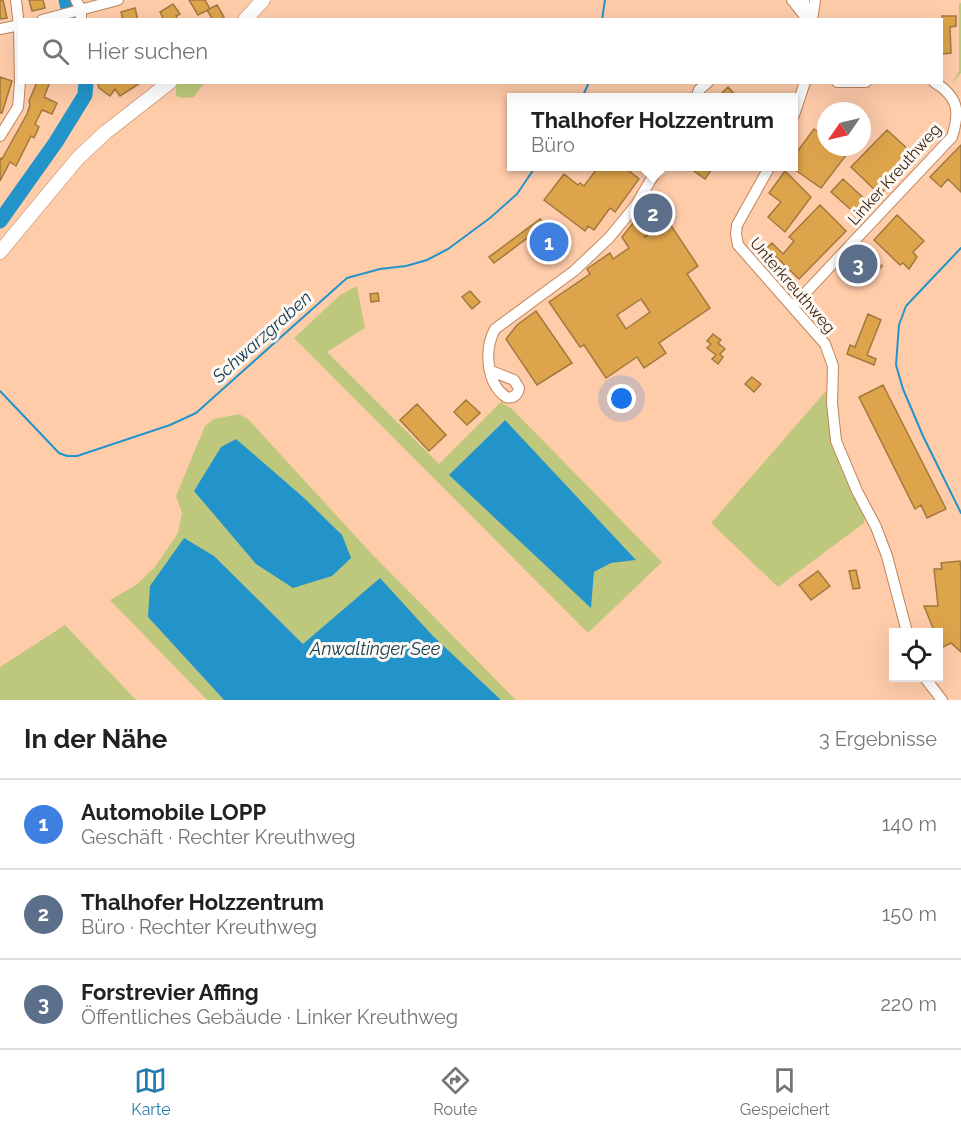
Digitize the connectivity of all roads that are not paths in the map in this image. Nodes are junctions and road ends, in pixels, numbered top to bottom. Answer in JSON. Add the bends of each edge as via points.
{"nodes":[{"id":1,"x":16,"y":0,"type":"edge"},
{"id":2,"x":118,"y":0,"type":"edge"},
{"id":3,"x":263,"y":0,"type":"edge"},
{"id":4,"x":792,"y":0,"type":"edge"},
{"id":5,"x":804,"y":0,"type":"edge"},
{"id":6,"x":815,"y":0,"type":"edge"},
{"id":7,"x":78,"y":10,"type":"edge"},
{"id":8,"x":18,"y":18,"type":"edge"},
{"id":9,"x":49,"y":18,"type":"edge"},
{"id":10,"x":247,"y":18,"type":"edge"},
{"id":11,"x":807,"y":18,"type":"edge"},
{"id":12,"x":18,"y":26,"type":"edge"},
{"id":13,"x":0,"y":30,"type":"edge"},
{"id":14,"x":20,"y":84,"type":"edge"},
{"id":15,"x":167,"y":84,"type":"edge"},
{"id":16,"x":803,"y":84,"type":"edge"},
{"id":17,"x":937,"y":84,"type":"edge"},
{"id":18,"x":798,"y":102,"type":"edge"},
{"id":19,"x":0,"y":136,"type":"edge"},
{"id":20,"x":656,"y":171,"type":"edge"},
{"id":21,"x":767,"y":171,"type":"edge"},
{"id":22,"x":0,"y":252,"type":"edge"},
{"id":23,"x":793,"y":306,"type":"junction"},
{"id":24,"x":491,"y":371,"type":"dead end"},
{"id":25,"x":906,"y":628,"type":"edge"},
{"id":26,"x":928,"y":682,"type":"edge"},
{"id":27,"x":942,"y":700,"type":"edge"}],
"edges":[{"from":1,"to":8,"type":"street"},
{"from":2,"to":7,"type":"street"},
{"from":3,"to":10,"type":"main road"},
{"from":4,"to":11,"type":"street"},
{"from":5,"to":11,"type":"street"},
{"from":6,"to":11,"type":"street"},
{"from":7,"to":9,"type":"street"},
{"from":12,"to":13,"type":"street"},
{"from":14,"to":19,"type":"street","via":[[18,106]]},
{"from":15,"to":22,"type":"main road","via":[[78,158]]},
{"from":16,"to":18,"type":"street"},
{"from":17,"to":23,"type":"street","name":"Linker Kreuthweg","via":[[951,96],[956,108],[958,118],[952,137]]},
{"from":20,"to":24,"type":"street","via":[[636,205],[609,238],[574,271],[495,329],[489,344]]},
{"from":21,"to":23,"type":"street","name":"Unterkreuthweg","via":[[738,225],[738,245]]},
{"from":23,"to":25,"type":"street","name":"Unterkreuthweg","via":[[825,344],[833,366],[836,441],[876,526]]},
{"from":26,"to":27,"type":"street"}]}
